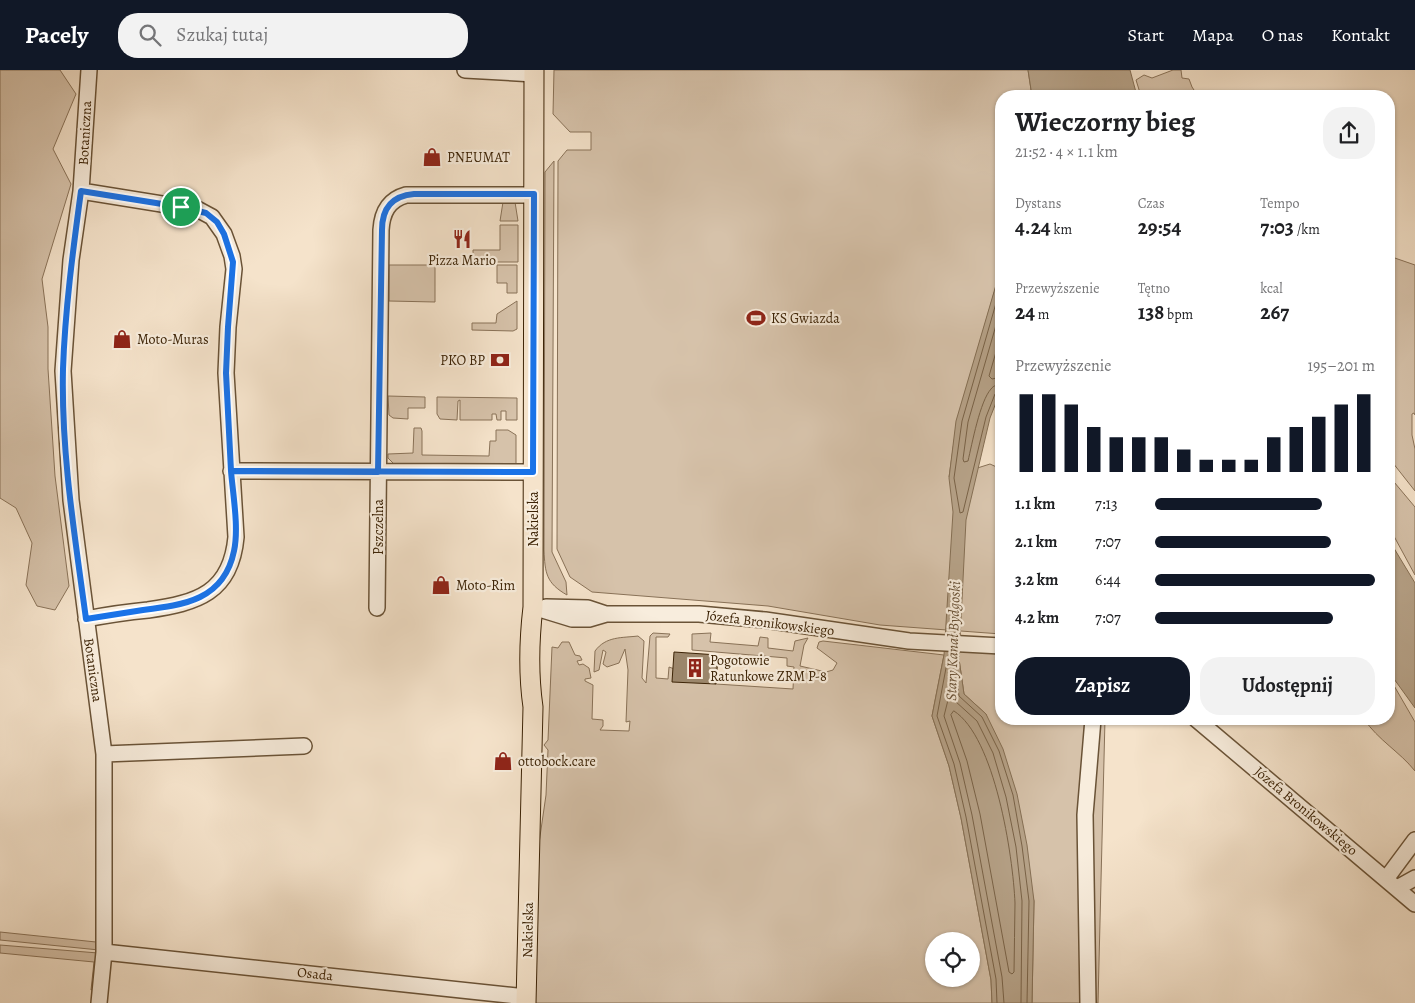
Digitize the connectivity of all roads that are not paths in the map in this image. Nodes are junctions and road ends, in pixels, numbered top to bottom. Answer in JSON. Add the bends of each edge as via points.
{"nodes":[{"id":1,"x":89,"y":70,"type":"edge"},
{"id":2,"x":465,"y":70,"type":"edge"},
{"id":3,"x":534,"y":72,"type":"edge"},
{"id":4,"x":81,"y":191,"type":"junction"},
{"id":5,"x":534,"y":194,"type":"junction"},
{"id":6,"x":231,"y":471,"type":"junction"},
{"id":7,"x":378,"y":472,"type":"junction"},
{"id":8,"x":533,"y":472,"type":"junction"},
{"id":9,"x":534,"y":607,"type":"junction"},
{"id":10,"x":377,"y":608,"type":"dead end"},
{"id":11,"x":86,"y":619,"type":"junction"},
{"id":12,"x":995,"y":646,"type":"edge"},
{"id":13,"x":1092,"y":725,"type":"edge"},
{"id":14,"x":1203,"y":725,"type":"edge"},
{"id":15,"x":304,"y":746,"type":"dead end"},
{"id":16,"x":104,"y":754,"type":"junction"},
{"id":17,"x":1415,"y":840,"type":"edge"},
{"id":18,"x":1415,"y":878,"type":"edge"},
{"id":19,"x":1392,"y":884,"type":"junction"},
{"id":20,"x":1415,"y":904,"type":"edge"},
{"id":21,"x":104,"y":952,"type":"junction"},
{"id":22,"x":526,"y":1000,"type":"edge"},
{"id":23,"x":99,"y":1003,"type":"edge"},
{"id":24,"x":1088,"y":1003,"type":"edge"}],
"edges":[{"from":1,"to":4,"type":"street","name":"Botaniczna"},
{"from":2,"to":3,"type":"street"},
{"from":3,"to":5,"type":"main road","name":"Nakielska"},
{"from":4,"to":6,"type":"street","via":[[199,210],[212,217],[221,228],[230,248],[234,269],[226,373]]},
{"from":4,"to":11,"type":"street","name":"Botaniczna","via":[[71,260],[63,371],[70,500]]},
{"from":5,"to":7,"type":"street","name":"Pszczelna","via":[[414,194],[400,196],[389,204],[382,230]]},
{"from":5,"to":8,"type":"main road","name":"Nakielska"},
{"from":6,"to":7,"type":"street"},
{"from":6,"to":11,"type":"street","via":[[236,537],[234,551],[225,574],[213,589],[194,601],[177,606]]},
{"from":7,"to":8,"type":"street"},
{"from":7,"to":10,"type":"street","name":"Pszczelna"},
{"from":8,"to":9,"type":"main road","name":"Nakielska"},
{"from":9,"to":12,"type":"street","name":"Józefa Bronikowskiego","via":[[572,619],[590,619],[606,614],[699,614],[766,620],[888,639]]},
{"from":9,"to":22,"type":"main road","name":"Nakielska","via":[[541,643],[540,684],[533,707]]},
{"from":11,"to":16,"type":"street","name":"Botaniczna"},
{"from":13,"to":24,"type":"street","via":[[1085,815]]},
{"from":14,"to":19,"type":"street","name":"Józefa Bronikowskiego"},
{"from":15,"to":16,"type":"street"},
{"from":16,"to":21,"type":"street","name":"Botaniczna"},
{"from":17,"to":19,"type":"street"},
{"from":18,"to":19,"type":"street"},
{"from":19,"to":20,"type":"street","name":"Józefa Bronikowskiego"},
{"from":21,"to":22,"type":"street","name":"Osada"},
{"from":21,"to":23,"type":"street","name":"Botaniczna"}]}
